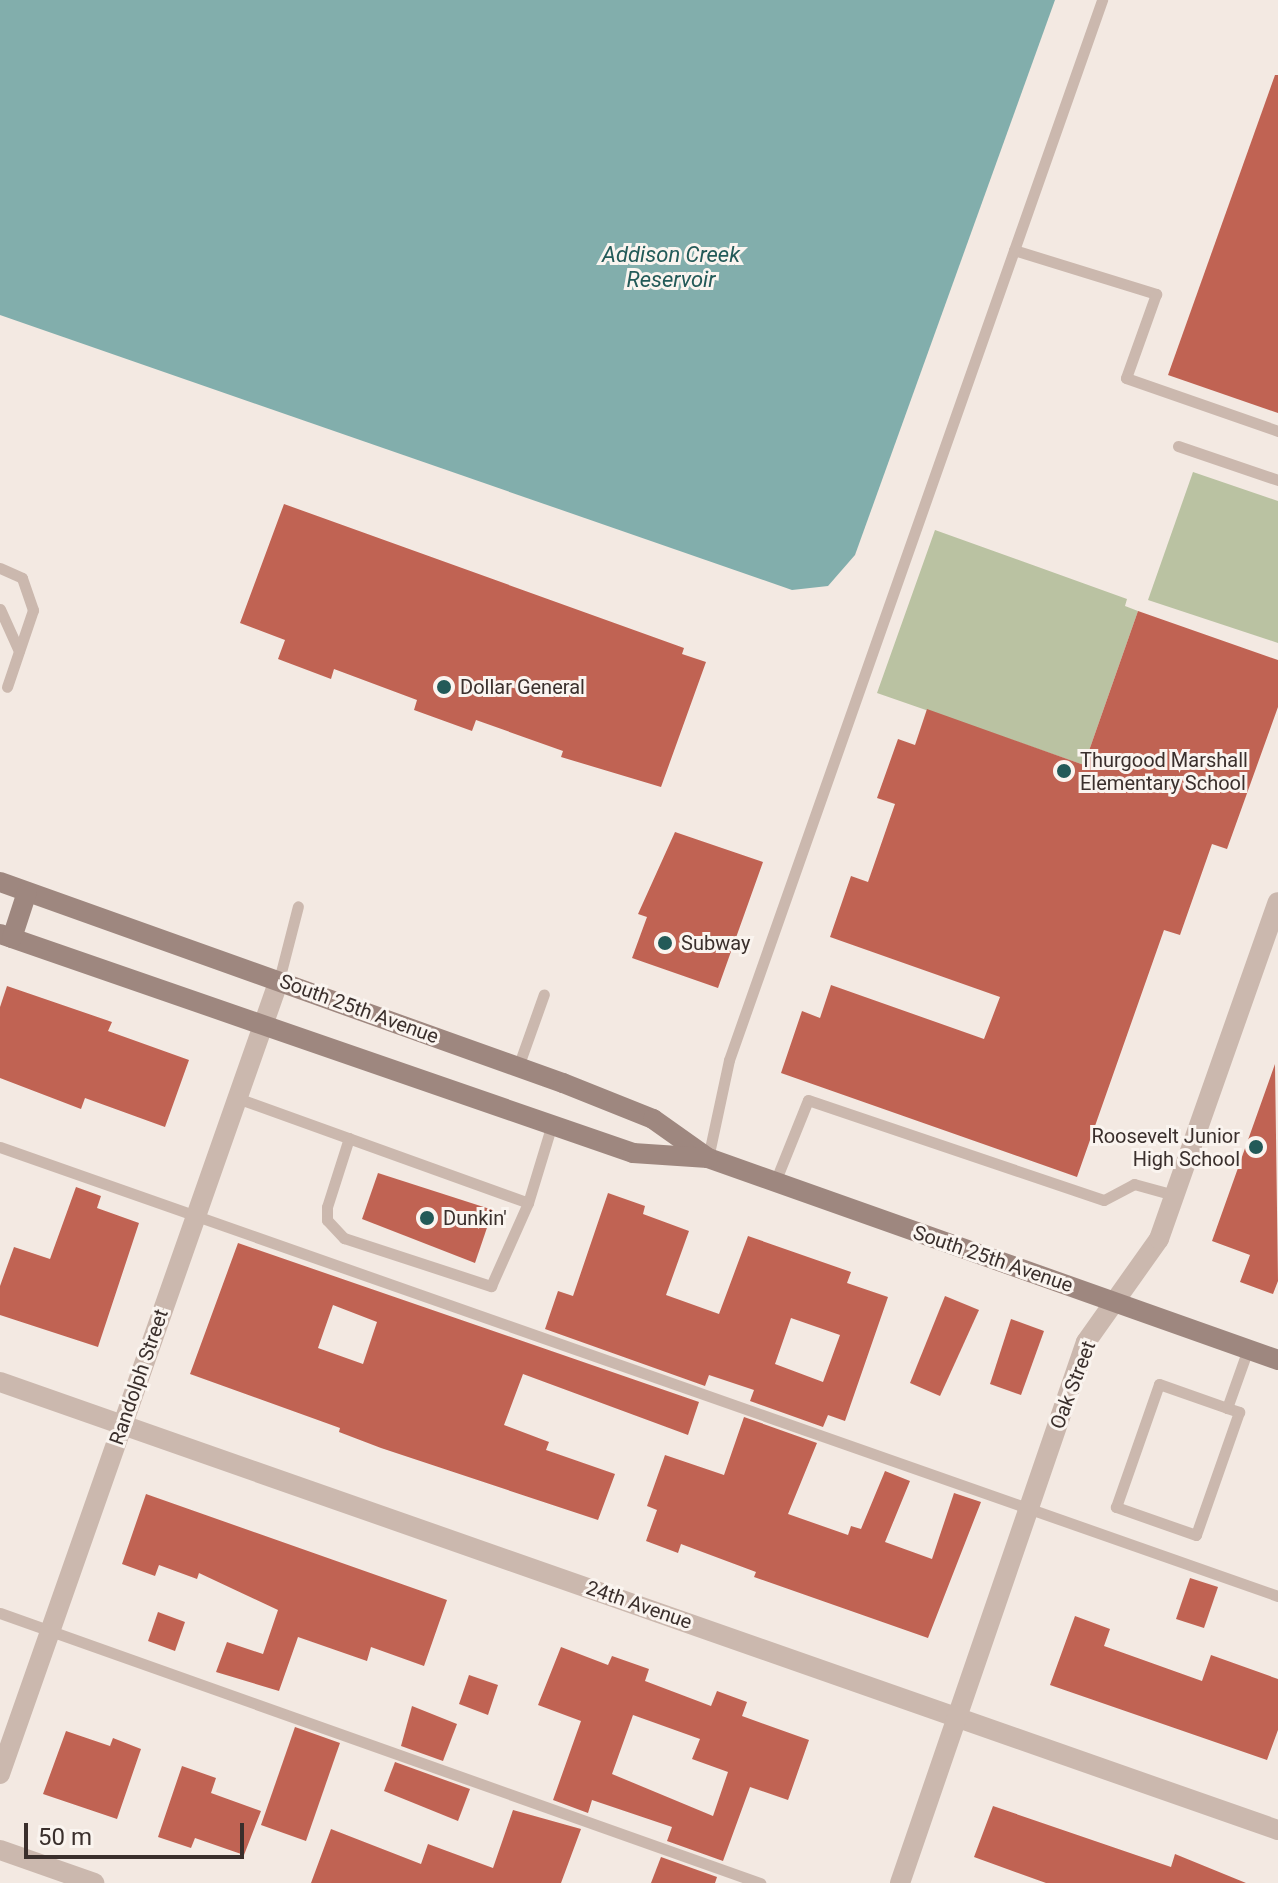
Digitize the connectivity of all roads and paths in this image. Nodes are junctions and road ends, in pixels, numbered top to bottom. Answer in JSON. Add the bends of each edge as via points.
{"nodes":[{"id":1,"x":1102,"y":0,"type":"edge"},
{"id":2,"x":1014,"y":250,"type":"junction"},
{"id":3,"x":1278,"y":431,"type":"edge"},
{"id":4,"x":1178,"y":446,"type":"dead end"},
{"id":5,"x":1278,"y":480,"type":"edge"},
{"id":6,"x":0,"y":568,"type":"edge"},
{"id":7,"x":0,"y":609,"type":"edge"},
{"id":8,"x":19,"y":651,"type":"junction"},
{"id":9,"x":7,"y":687,"type":"dead end"},
{"id":10,"x":0,"y":882,"type":"edge"},
{"id":11,"x":27,"y":892,"type":"junction"},
{"id":12,"x":1278,"y":902,"type":"edge"},
{"id":13,"x":298,"y":906,"type":"dead end"},
{"id":14,"x":6,"y":936,"type":"edge"},
{"id":15,"x":1271,"y":944,"type":"edge"},
{"id":16,"x":279,"y":980,"type":"junction"},
{"id":17,"x":544,"y":994,"type":"dead end"},
{"id":18,"x":263,"y":1025,"type":"junction"},
{"id":19,"x":518,"y":1067,"type":"junction"},
{"id":20,"x":237,"y":1098,"type":"junction"},
{"id":21,"x":552,"y":1124,"type":"junction"},
{"id":22,"x":349,"y":1138,"type":"junction"},
{"id":23,"x":0,"y":1147,"type":"edge"},
{"id":24,"x":708,"y":1158,"type":"junction"},
{"id":25,"x":775,"y":1182,"type":"junction"},
{"id":26,"x":1174,"y":1195,"type":"junction"},
{"id":27,"x":528,"y":1203,"type":"junction"},
{"id":28,"x":196,"y":1216,"type":"junction"},
{"id":29,"x":1115,"y":1302,"type":"junction"},
{"id":30,"x":1248,"y":1349,"type":"junction"},
{"id":31,"x":1278,"y":1360,"type":"edge"},
{"id":32,"x":0,"y":1382,"type":"edge"},
{"id":33,"x":1227,"y":1408,"type":"junction"},
{"id":34,"x":123,"y":1424,"type":"junction"},
{"id":35,"x":1029,"y":1508,"type":"junction"},
{"id":36,"x":1278,"y":1596,"type":"edge"},
{"id":37,"x":0,"y":1613,"type":"edge"},
{"id":38,"x":50,"y":1630,"type":"junction"},
{"id":39,"x":957,"y":1717,"type":"junction"},
{"id":40,"x":0,"y":1774,"type":"edge"},
{"id":41,"x":1278,"y":1830,"type":"edge"},
{"id":42,"x":0,"y":1850,"type":"edge"},
{"id":43,"x":94,"y":1883,"type":"edge"},
{"id":44,"x":760,"y":1883,"type":"edge"},
{"id":45,"x":900,"y":1883,"type":"edge"}],
"edges":[{"from":1,"to":2,"type":"lane"},
{"from":2,"to":3,"type":"lane","via":[[1156,294],[1126,378]]},
{"from":2,"to":24,"type":"lane","via":[[729,1060]]},
{"from":4,"to":5,"type":"lane"},
{"from":6,"to":8,"type":"lane","via":[[22,578],[33,610]]},
{"from":7,"to":8,"type":"lane"},
{"from":8,"to":9,"type":"lane"},
{"from":10,"to":11,"type":"main road","name":"South 25th Avenue"},
{"from":11,"to":14,"type":"main road"},
{"from":11,"to":16,"type":"main road","name":"South 25th Avenue"},
{"from":12,"to":15,"type":"street","name":"Oak Street"},
{"from":13,"to":16,"type":"lane"},
{"from":14,"to":18,"type":"main road","name":"South 25th Avenue"},
{"from":15,"to":26,"type":"street","name":"Oak Street"},
{"from":16,"to":18,"type":"street","name":"Randolph Street"},
{"from":16,"to":19,"type":"main road","name":"South 25th Avenue"},
{"from":17,"to":19,"type":"lane"},
{"from":18,"to":20,"type":"street","name":"Randolph Street"},
{"from":18,"to":21,"type":"main road","name":"South 25th Avenue"},
{"from":19,"to":24,"type":"main road","name":"South 25th Avenue","via":[[653,1119]]},
{"from":20,"to":22,"type":"lane"},
{"from":20,"to":28,"type":"street","name":"Randolph Street"},
{"from":21,"to":24,"type":"main road","name":"South 25th Avenue","via":[[633,1153]]},
{"from":21,"to":27,"type":"lane"},
{"from":22,"to":27,"type":"lane"},
{"from":22,"to":27,"type":"lane","via":[[327,1207],[333,1231],[477,1285],[491,1286]]},
{"from":23,"to":28,"type":"lane"},
{"from":24,"to":25,"type":"main road","name":"South 25th Avenue"},
{"from":25,"to":26,"type":"lane","via":[[808,1100],[1104,1200],[1134,1184]]},
{"from":25,"to":29,"type":"main road","name":"South 25th Avenue"},
{"from":26,"to":29,"type":"street","name":"Oak Street","via":[[1159,1239]]},
{"from":28,"to":34,"type":"street","name":"Randolph Street"},
{"from":28,"to":35,"type":"lane"},
{"from":29,"to":30,"type":"main road","name":"South 25th Avenue"},
{"from":29,"to":35,"type":"street","name":"Oak Street","via":[[1086,1342]]},
{"from":30,"to":31,"type":"main road","name":"South 25th Avenue"},
{"from":30,"to":33,"type":"lane"},
{"from":32,"to":34,"type":"street","name":"24th Avenue"},
{"from":33,"to":33,"type":"lane","via":[[1159,1384],[1116,1507],[1196,1535],[1239,1412]]},
{"from":34,"to":38,"type":"street","name":"Randolph Street"},
{"from":34,"to":39,"type":"street","name":"24th Avenue"},
{"from":35,"to":36,"type":"lane"},
{"from":35,"to":39,"type":"street","name":"Oak Street"},
{"from":37,"to":38,"type":"lane"},
{"from":38,"to":40,"type":"street","name":"Randolph Street"},
{"from":38,"to":44,"type":"lane"},
{"from":39,"to":41,"type":"street","name":"24th Avenue"},
{"from":39,"to":45,"type":"street","name":"Oak Street"},
{"from":42,"to":43,"type":"street"}]}
